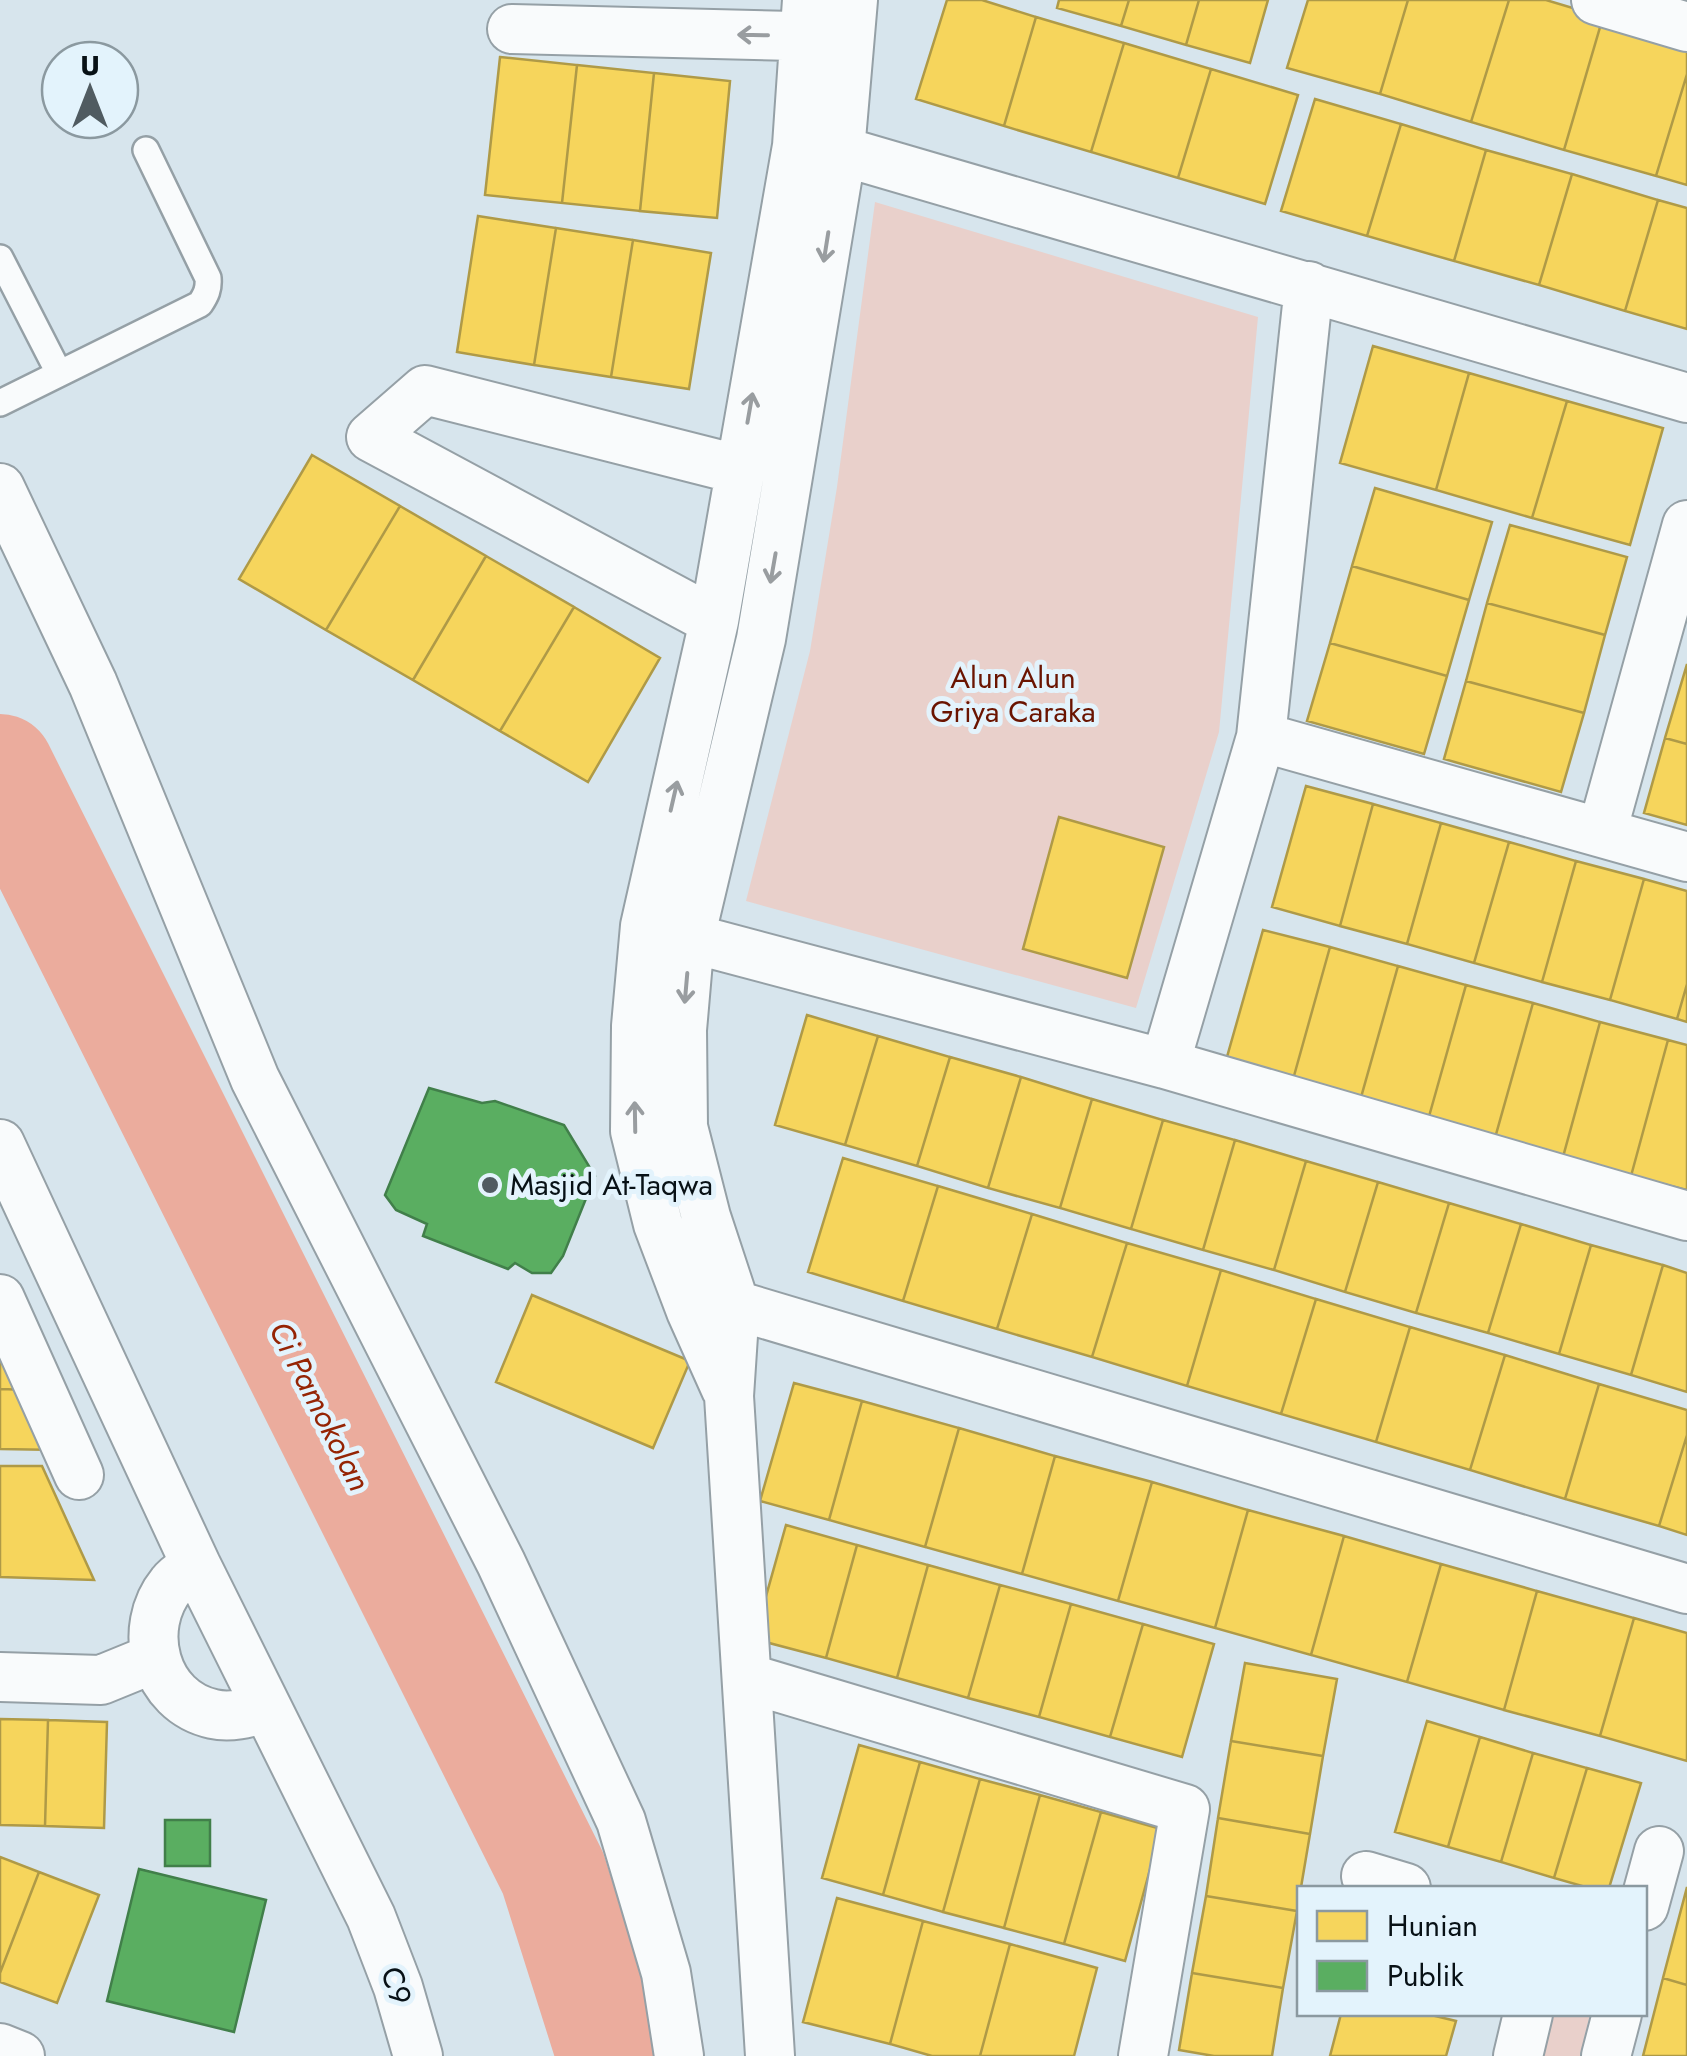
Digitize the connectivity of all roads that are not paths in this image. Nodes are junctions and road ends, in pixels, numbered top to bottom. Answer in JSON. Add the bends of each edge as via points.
{"nodes":[{"id":1,"x":1596,"y":0,"type":"edge"},
{"id":2,"x":829,"y":18,"type":"edge"},
{"id":3,"x":1687,"y":27,"type":"edge"},
{"id":4,"x":512,"y":30,"type":"dead end"},
{"id":5,"x":819,"y":148,"type":"junction"},
{"id":6,"x":146,"y":150,"type":"dead end"},
{"id":7,"x":0,"y":258,"type":"edge"},
{"id":8,"x":1309,"y":286,"type":"junction"},
{"id":9,"x":59,"y":373,"type":"junction"},
{"id":10,"x":1687,"y":398,"type":"edge"},
{"id":11,"x":0,"y":403,"type":"edge"},
{"id":12,"x":740,"y":468,"type":"junction"},
{"id":13,"x":0,"y":488,"type":"edge"},
{"id":14,"x":1687,"y":525,"type":"edge"},
{"id":15,"x":714,"y":621,"type":"junction"},
{"id":16,"x":1261,"y":736,"type":"junction"},
{"id":17,"x":1602,"y":832,"type":"junction"},
{"id":18,"x":1687,"y":856,"type":"edge"},
{"id":19,"x":645,"y":926,"type":"junction"},
{"id":20,"x":690,"y":938,"type":"junction"},
{"id":21,"x":1165,"y":1064,"type":"junction"},
{"id":22,"x":0,"y":1144,"type":"edge"},
{"id":23,"x":1687,"y":1216,"type":"edge"},
{"id":24,"x":0,"y":1299,"type":"edge"},
{"id":25,"x":713,"y":1308,"type":"junction"},
{"id":26,"x":79,"y":1475,"type":"dead end"},
{"id":27,"x":196,"y":1565,"type":"junction"},
{"id":28,"x":1687,"y":1589,"type":"edge"},
{"id":29,"x":154,"y":1658,"type":"junction"},
{"id":30,"x":0,"y":1678,"type":"edge"},
{"id":31,"x":747,"y":1678,"type":"junction"},
{"id":32,"x":266,"y":1708,"type":"junction"},
{"id":33,"x":1660,"y":1852,"type":"dead end"},
{"id":34,"x":1647,"y":1896,"type":"edge"},
{"id":35,"x":1528,"y":2016,"type":"edge"},
{"id":36,"x":1616,"y":2016,"type":"edge"},
{"id":37,"x":0,"y":2048,"type":"edge"},
{"id":38,"x":20,"y":2056,"type":"edge"},
{"id":39,"x":418,"y":2056,"type":"edge"},
{"id":40,"x":679,"y":2056,"type":"edge"},
{"id":41,"x":770,"y":2056,"type":"edge"},
{"id":42,"x":1143,"y":2056,"type":"edge"},
{"id":43,"x":1518,"y":2056,"type":"edge"},
{"id":44,"x":1606,"y":2056,"type":"edge"}],
"edges":[{"from":1,"to":3,"type":"street"},
{"from":2,"to":4,"type":"street","one_way":true},
{"from":2,"to":5,"type":"street"},
{"from":5,"to":8,"type":"street"},
{"from":12,"to":5,"type":"street","one_way":true},
{"from":5,"to":20,"type":"street","one_way":true,"via":[[761,639]]},
{"from":6,"to":9,"type":"lane","via":[[208,290],[200,304]]},
{"from":7,"to":9,"type":"lane"},
{"from":8,"to":10,"type":"street"},
{"from":8,"to":16,"type":"street"},
{"from":9,"to":11,"type":"lane"},
{"from":12,"to":15,"type":"street"},
{"from":12,"to":15,"type":"street","via":[[425,390],[371,437]]},
{"from":13,"to":40,"type":"street","via":[[92,684],[255,1079],[501,1563],[621,1821],[666,1972]]},
{"from":14,"to":17,"type":"street"},
{"from":19,"to":15,"type":"street","one_way":true},
{"from":16,"to":17,"type":"street"},
{"from":16,"to":21,"type":"street"},
{"from":17,"to":18,"type":"street"},
{"from":19,"to":20,"type":"street"},
{"from":25,"to":19,"type":"street","one_way":true,"via":[[658,1224],[635,1132]]},
{"from":20,"to":21,"type":"street"},
{"from":20,"to":25,"type":"street","one_way":true,"via":[[683,1126],[706,1217]]},
{"from":21,"to":23,"type":"street"},
{"from":22,"to":27,"type":"street","name":"C9"},
{"from":24,"to":26,"type":"street"},
{"from":25,"to":28,"type":"street"},
{"from":25,"to":31,"type":"street","via":[[729,1396]]},
{"from":27,"to":29,"type":"street","via":[[158,1604]]},
{"from":27,"to":32,"type":"street","name":"C9"},
{"from":29,"to":30,"type":"street","via":[[102,1680]]},
{"from":29,"to":32,"type":"street","via":[[186,1703],[239,1716]]},
{"from":31,"to":41,"type":"street"},
{"from":31,"to":42,"type":"street","via":[[1185,1809]]},
{"from":32,"to":39,"type":"street","name":"C9","via":[[371,1918]]},
{"from":33,"to":34,"type":"street"},
{"from":35,"to":43,"type":"street"},
{"from":36,"to":44,"type":"street"},
{"from":37,"to":38,"type":"street"}]}
